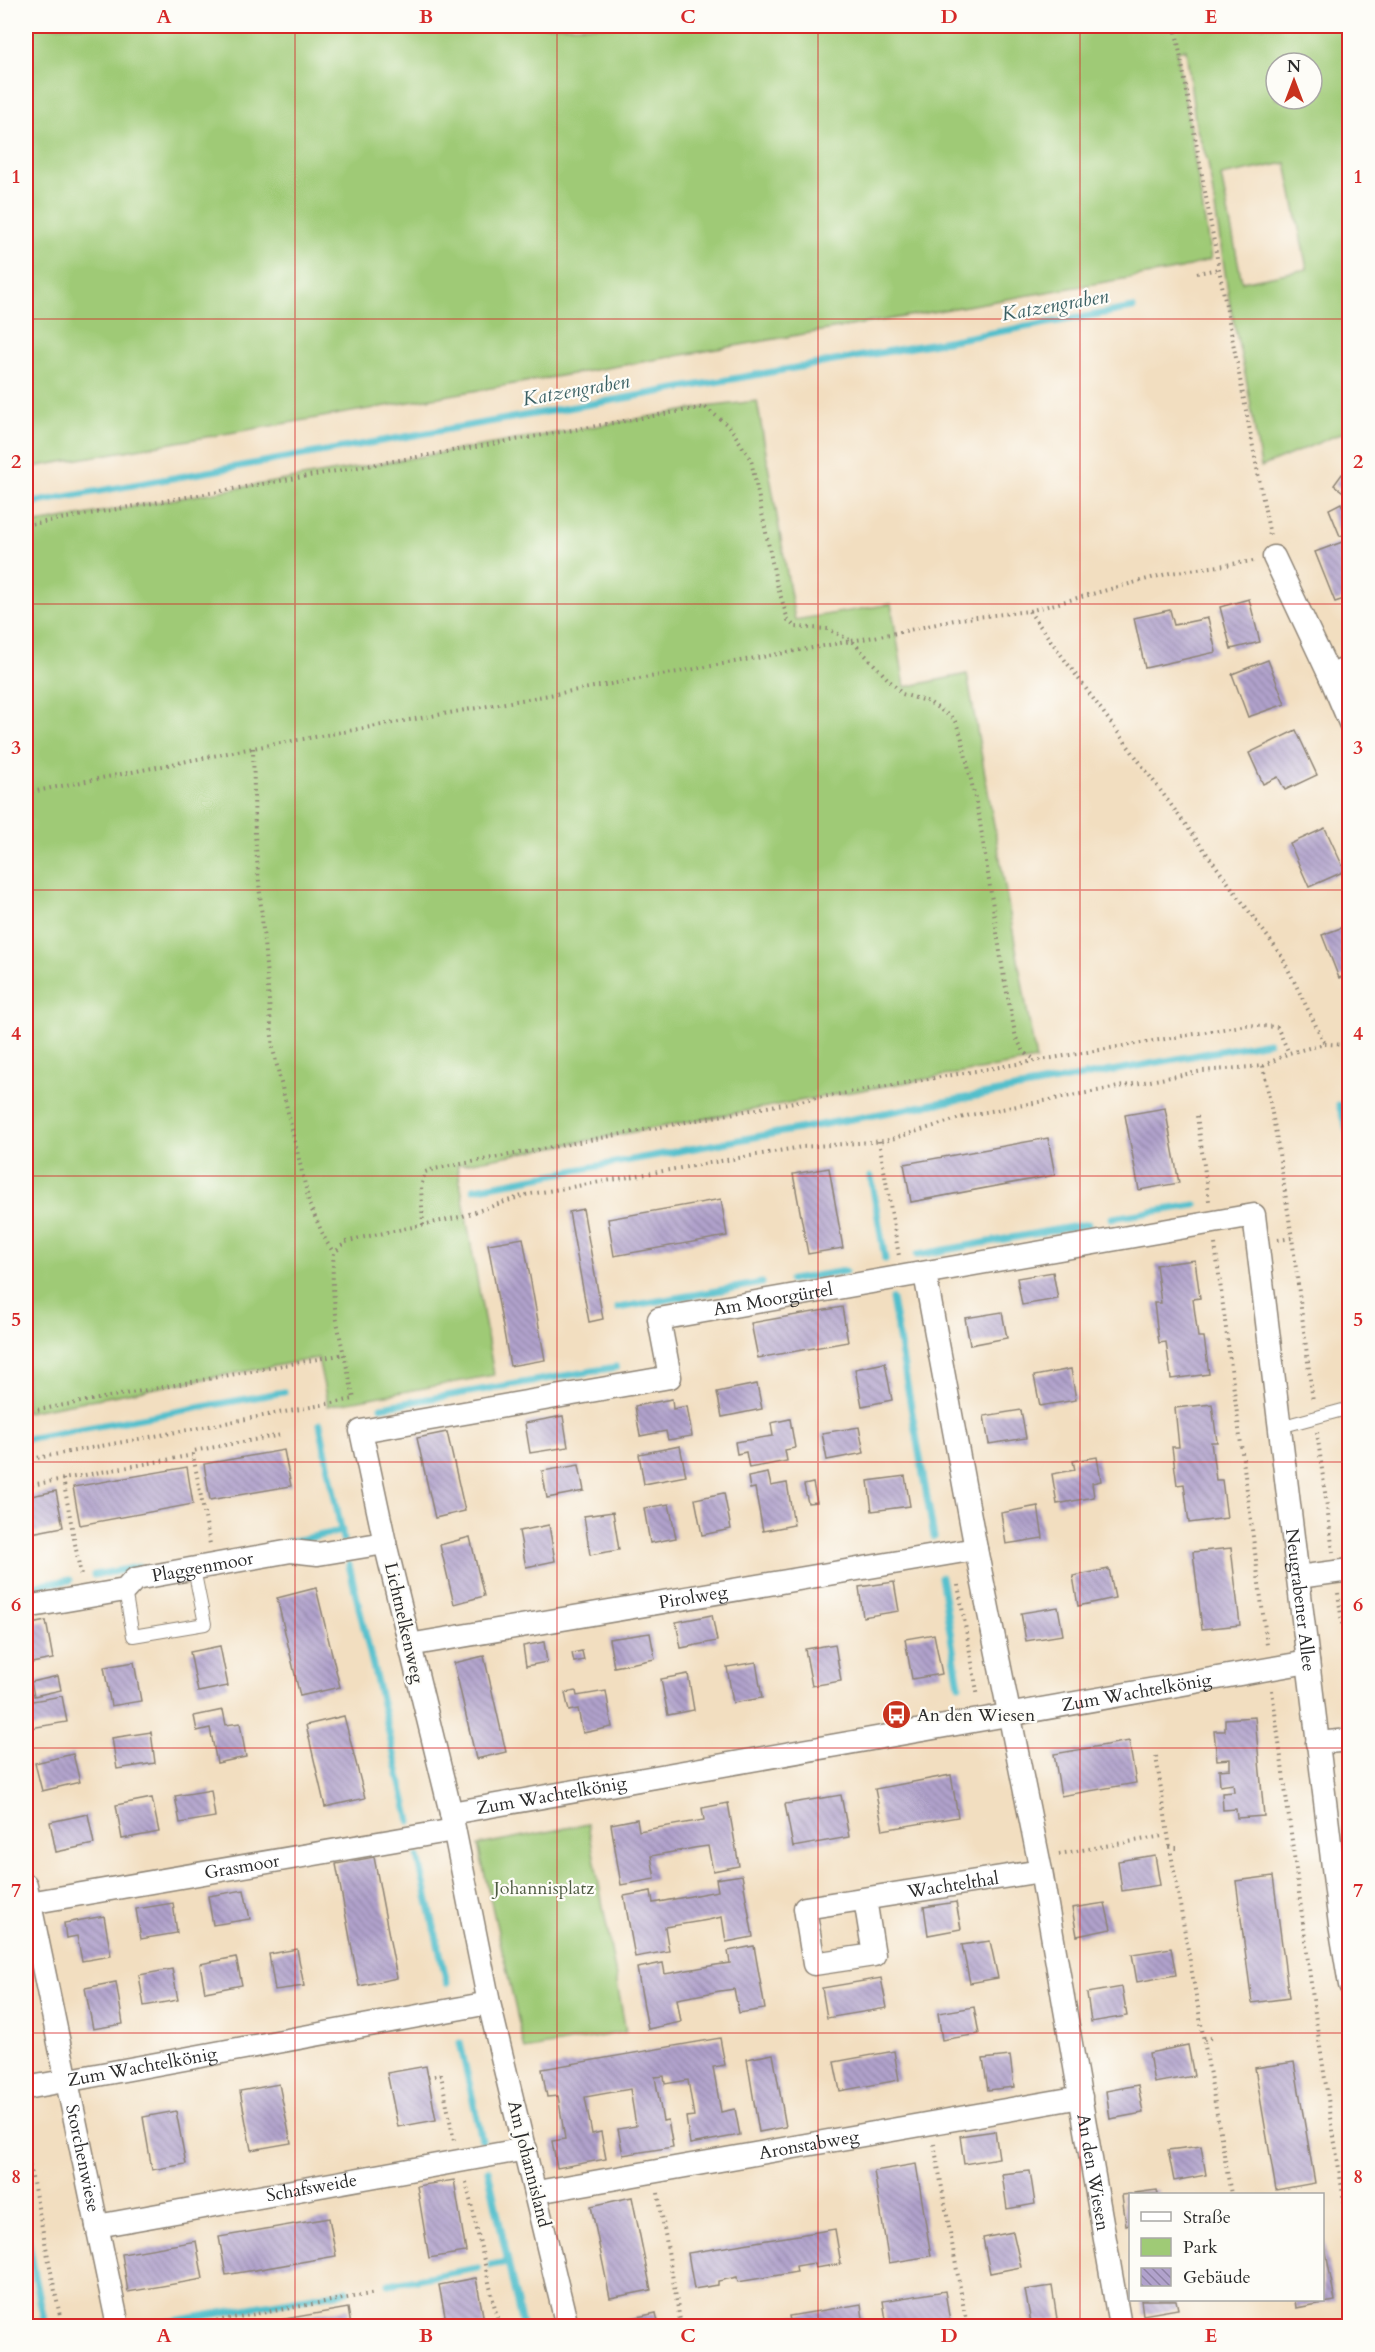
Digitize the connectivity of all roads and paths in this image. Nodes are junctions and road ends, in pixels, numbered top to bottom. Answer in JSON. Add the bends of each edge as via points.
{"nodes":[{"id":1,"x":1175,"y":26,"type":"edge"},
{"id":2,"x":1219,"y":269,"type":"junction"},
{"id":3,"x":1197,"y":273,"type":"dead end"},
{"id":4,"x":26,"y":525,"type":"edge"},
{"id":5,"x":1274,"y":557,"type":"junction"},
{"id":6,"x":1029,"y":611,"type":"junction"},
{"id":7,"x":852,"y":641,"type":"junction"},
{"id":8,"x":1340,"y":671,"type":"edge"},
{"id":9,"x":1350,"y":723,"type":"edge"},
{"id":10,"x":253,"y":748,"type":"junction"},
{"id":11,"x":26,"y":793,"type":"edge"},
{"id":12,"x":1325,"y":1044,"type":"junction"},
{"id":13,"x":1350,"y":1045,"type":"edge"},
{"id":14,"x":1289,"y":1053,"type":"junction"},
{"id":15,"x":1036,"y":1060,"type":"junction"},
{"id":16,"x":1263,"y":1066,"type":"junction"},
{"id":17,"x":1197,"y":1116,"type":"dead end"},
{"id":18,"x":1254,"y":1215,"type":"joint"},
{"id":19,"x":1212,"y":1222,"type":"junction"},
{"id":20,"x":423,"y":1225,"type":"junction"},
{"id":21,"x":1292,"y":1238,"type":"junction"},
{"id":22,"x":1257,"y":1243,"type":"junction"},
{"id":23,"x":334,"y":1253,"type":"junction"},
{"id":24,"x":926,"y":1274,"type":"junction"},
{"id":25,"x":345,"y":1354,"type":"junction"},
{"id":26,"x":1350,"y":1408,"type":"edge"},
{"id":27,"x":26,"y":1412,"type":"edge"},
{"id":28,"x":1315,"y":1418,"type":"junction"},
{"id":29,"x":1280,"y":1427,"type":"junction"},
{"id":30,"x":361,"y":1431,"type":"joint"},
{"id":31,"x":281,"y":1435,"type":"dead end"},
{"id":32,"x":193,"y":1455,"type":"junction"},
{"id":33,"x":26,"y":1460,"type":"edge"},
{"id":34,"x":63,"y":1479,"type":"junction"},
{"id":35,"x":26,"y":1486,"type":"edge"},
{"id":36,"x":385,"y":1543,"type":"junction"},
{"id":37,"x":976,"y":1549,"type":"junction"},
{"id":38,"x":204,"y":1567,"type":"junction"},
{"id":39,"x":1343,"y":1571,"type":"edge"},
{"id":40,"x":1298,"y":1576,"type":"junction"},
{"id":41,"x":125,"y":1590,"type":"junction"},
{"id":42,"x":85,"y":1596,"type":"junction"},
{"id":43,"x":26,"y":1607,"type":"edge"},
{"id":44,"x":409,"y":1645,"type":"junction"},
{"id":45,"x":1267,"y":1645,"type":"dead end"},
{"id":46,"x":1308,"y":1662,"type":"junction"},
{"id":47,"x":1350,"y":1681,"type":"edge"},
{"id":48,"x":1010,"y":1714,"type":"junction"},
{"id":49,"x":1350,"y":1740,"type":"edge"},
{"id":50,"x":1317,"y":1743,"type":"junction"},
{"id":51,"x":1156,"y":1756,"type":"dead end"},
{"id":52,"x":452,"y":1822,"type":"junction"},
{"id":53,"x":1163,"y":1836,"type":"dead end"},
{"id":54,"x":1170,"y":1848,"type":"junction"},
{"id":55,"x":1177,"y":1848,"type":"dead end"},
{"id":56,"x":1039,"y":1864,"type":"junction"},
{"id":57,"x":27,"y":1894,"type":"edge"},
{"id":58,"x":865,"y":1899,"type":"dead end"},
{"id":59,"x":1345,"y":1924,"type":"edge"},
{"id":60,"x":1350,"y":1985,"type":"edge"},
{"id":61,"x":489,"y":2003,"type":"junction"},
{"id":62,"x":1211,"y":2038,"type":"dead end"},
{"id":63,"x":1204,"y":2039,"type":"junction"},
{"id":64,"x":428,"y":2077,"type":"dead end"},
{"id":65,"x":66,"y":2080,"type":"junction"},
{"id":66,"x":26,"y":2088,"type":"edge"},
{"id":67,"x":1081,"y":2097,"type":"junction"},
{"id":68,"x":931,"y":2123,"type":"junction"},
{"id":69,"x":26,"y":2148,"type":"edge"},
{"id":70,"x":526,"y":2149,"type":"junction"},
{"id":71,"x":461,"y":2160,"type":"junction"},
{"id":72,"x":654,"y":2172,"type":"junction"},
{"id":73,"x":537,"y":2192,"type":"junction"},
{"id":74,"x":1231,"y":2193,"type":"edge"},
{"id":75,"x":97,"y":2226,"type":"junction"},
{"id":76,"x":376,"y":2293,"type":"dead end"},
{"id":77,"x":62,"y":2326,"type":"edge"},
{"id":78,"x":118,"y":2326,"type":"edge"},
{"id":79,"x":187,"y":2326,"type":"edge"},
{"id":80,"x":499,"y":2326,"type":"edge"},
{"id":81,"x":567,"y":2326,"type":"edge"},
{"id":82,"x":681,"y":2326,"type":"edge"},
{"id":83,"x":967,"y":2326,"type":"edge"},
{"id":84,"x":1120,"y":2326,"type":"edge"}],
"edges":[{"from":1,"to":2,"type":"path"},
{"from":2,"to":3,"type":"path"},
{"from":2,"to":5,"type":"path"},
{"from":4,"to":7,"type":"path","via":[[705,407],[730,427],[751,460],[788,620],[795,627],[828,629]]},
{"from":5,"to":6,"type":"path","via":[[1170,573]]},
{"from":5,"to":8,"type":"street"},
{"from":6,"to":7,"type":"path","via":[[959,619]]},
{"from":6,"to":12,"type":"path","via":[[1281,956]]},
{"from":7,"to":10,"type":"path"},
{"from":7,"to":15,"type":"path","via":[[902,694],[929,702],[954,719],[978,816],[1016,1038],[1024,1053]]},
{"from":8,"to":9,"type":"street"},
{"from":10,"to":11,"type":"path"},
{"from":10,"to":23,"type":"path","via":[[255,834],[273,1049],[310,1206]]},
{"from":12,"to":13,"type":"path"},
{"from":12,"to":14,"type":"path"},
{"from":14,"to":15,"type":"path","via":[[1277,1027],[1247,1025]]},
{"from":14,"to":16,"type":"path"},
{"from":15,"to":20,"type":"path","via":[[434,1169],[425,1172],[421,1187]]},
{"from":16,"to":20,"type":"path","via":[[1203,1071],[970,1115],[885,1141],[802,1147],[525,1195]]},
{"from":16,"to":21,"type":"path"},
{"from":17,"to":19,"type":"path"},
{"from":18,"to":19,"type":"street","name":"Am Moorgürtel"},
{"from":18,"to":22,"type":"street","name":"Neugrabener Allee"},
{"from":19,"to":24,"type":"street","name":"Am Moorgürtel"},
{"from":19,"to":45,"type":"path"},
{"from":20,"to":23,"type":"path","via":[[346,1242]]},
{"from":21,"to":22,"type":"path"},
{"from":21,"to":28,"type":"path"},
{"from":22,"to":29,"type":"street","name":"Neugrabener Allee"},
{"from":23,"to":25,"type":"path","via":[[333,1291]]},
{"from":24,"to":30,"type":"street","name":"Am Moorgürtel","via":[[659,1319],[670,1377]]},
{"from":24,"to":37,"type":"street","name":"An den Wiesen"},
{"from":25,"to":27,"type":"path"},
{"from":25,"to":33,"type":"path","via":[[354,1399]]},
{"from":26,"to":28,"type":"lane"},
{"from":28,"to":29,"type":"lane"},
{"from":28,"to":39,"type":"path"},
{"from":29,"to":40,"type":"street","name":"Neugrabener Allee"},
{"from":30,"to":36,"type":"street","name":"Lichtnelkenweg"},
{"from":31,"to":32,"type":"path"},
{"from":32,"to":34,"type":"path"},
{"from":32,"to":38,"type":"path"},
{"from":34,"to":35,"type":"path"},
{"from":34,"to":42,"type":"path"},
{"from":36,"to":38,"type":"street","name":"Plaggenmoor","via":[[318,1554],[291,1551]]},
{"from":36,"to":44,"type":"street","name":"Lichtnelkenweg"},
{"from":37,"to":44,"type":"street","name":"Pirolweg"},
{"from":37,"to":48,"type":"street","name":"An den Wiesen"},
{"from":38,"to":41,"type":"street","name":"Plaggenmoor","via":[[135,1579]]},
{"from":38,"to":41,"type":"lane","via":[[205,1624],[133,1636]]},
{"from":39,"to":40,"type":"street"},
{"from":39,"to":47,"type":"path"},
{"from":40,"to":46,"type":"street","name":"Neugrabener Allee"},
{"from":41,"to":42,"type":"street","name":"Plaggenmoor"},
{"from":42,"to":43,"type":"street","name":"Plaggenmoor"},
{"from":44,"to":52,"type":"street","name":"Lichtnelkenweg"},
{"from":46,"to":48,"type":"street","name":"Zum Wachtelkönig"},
{"from":46,"to":50,"type":"street","name":"Neugrabener Allee"},
{"from":48,"to":52,"type":"street","name":"Zum Wachtelkönig"},
{"from":48,"to":56,"type":"street","name":"An den Wiesen"},
{"from":49,"to":50,"type":"street"},
{"from":50,"to":59,"type":"street","name":"Neugrabener Allee"},
{"from":51,"to":54,"type":"path"},
{"from":52,"to":57,"type":"street","name":"Grasmoor"},
{"from":52,"to":61,"type":"street"},
{"from":53,"to":56,"type":"path"},
{"from":54,"to":55,"type":"path"},
{"from":54,"to":63,"type":"path"},
{"from":56,"to":58,"type":"street","name":"Wachtelthal"},
{"from":56,"to":67,"type":"street","name":"An den Wiesen"},
{"from":57,"to":65,"type":"street","name":"Storchenwiese"},
{"from":59,"to":60,"type":"street","name":"Neugrabener Allee"},
{"from":61,"to":65,"type":"street","name":"Zum Wachtelkönig"},
{"from":61,"to":70,"type":"street","name":"Am Johannisland"},
{"from":62,"to":63,"type":"path"},
{"from":63,"to":74,"type":"path"},
{"from":64,"to":71,"type":"path","via":[[441,2075]]},
{"from":65,"to":66,"type":"street","name":"Zum Wachtelkönig"},
{"from":65,"to":75,"type":"street","name":"Storchenwiese"},
{"from":67,"to":68,"type":"street","name":"Aronstabweg"},
{"from":67,"to":84,"type":"street","name":"An den Wiesen"},
{"from":68,"to":72,"type":"street","name":"Aronstabweg"},
{"from":68,"to":83,"type":"path"},
{"from":69,"to":77,"type":"path"},
{"from":70,"to":71,"type":"street","name":"Schafsweide"},
{"from":70,"to":73,"type":"street","name":"Am Johannisland"},
{"from":71,"to":75,"type":"street","name":"Schafsweide"},
{"from":71,"to":80,"type":"path"},
{"from":72,"to":73,"type":"street","name":"Aronstabweg"},
{"from":72,"to":82,"type":"path"},
{"from":73,"to":81,"type":"street","name":"Am Johannisland"},
{"from":75,"to":78,"type":"street","name":"Storchenwiese"},
{"from":76,"to":79,"type":"path"}]}
